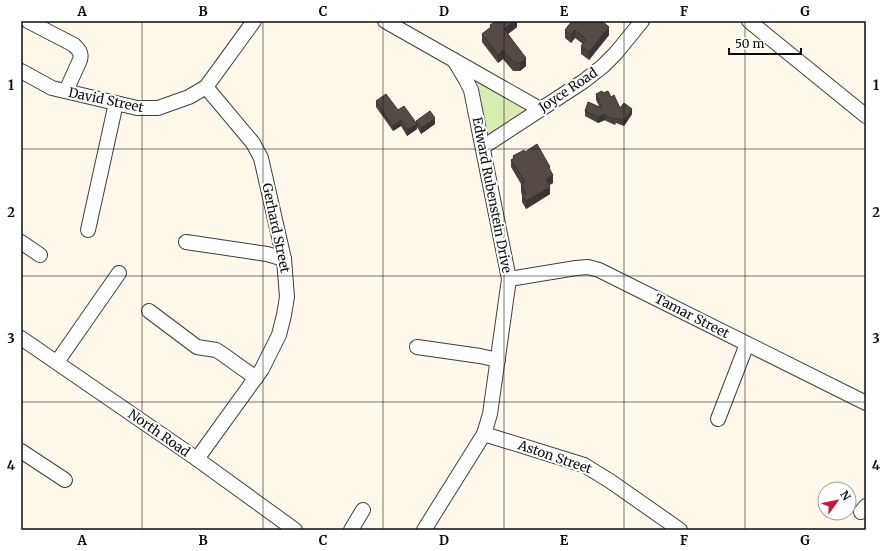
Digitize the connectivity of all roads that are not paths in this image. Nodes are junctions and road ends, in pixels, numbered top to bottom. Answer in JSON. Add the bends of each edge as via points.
{"nodes":[{"id":1,"x":28,"y":21,"type":"edge"},
{"id":2,"x":254,"y":21,"type":"edge"},
{"id":3,"x":385,"y":21,"type":"edge"},
{"id":4,"x":642,"y":21,"type":"edge"},
{"id":5,"x":749,"y":21,"type":"edge"},
{"id":6,"x":454,"y":60,"type":"junction"},
{"id":7,"x":21,"y":71,"type":"edge"},
{"id":8,"x":206,"y":87,"type":"junction"},
{"id":9,"x":66,"y":91,"type":"junction"},
{"id":10,"x":116,"y":103,"type":"junction"},
{"id":11,"x":540,"y":109,"type":"junction"},
{"id":12,"x":866,"y":116,"type":"edge"},
{"id":13,"x":483,"y":146,"type":"junction"},
{"id":14,"x":88,"y":230,"type":"dead end"},
{"id":15,"x":21,"y":242,"type":"edge"},
{"id":16,"x":186,"y":242,"type":"dead end"},
{"id":17,"x":40,"y":255,"type":"dead end"},
{"id":18,"x":284,"y":259,"type":"junction"},
{"id":19,"x":119,"y":273,"type":"dead end"},
{"id":20,"x":509,"y":279,"type":"junction"},
{"id":21,"x":149,"y":311,"type":"dead end"},
{"id":22,"x":21,"y":338,"type":"edge"},
{"id":23,"x":747,"y":344,"type":"junction"},
{"id":24,"x":417,"y":347,"type":"dead end"},
{"id":25,"x":498,"y":360,"type":"junction"},
{"id":26,"x":57,"y":362,"type":"junction"},
{"id":27,"x":256,"y":378,"type":"junction"},
{"id":28,"x":866,"y":403,"type":"edge"},
{"id":29,"x":718,"y":419,"type":"dead end"},
{"id":30,"x":484,"y":434,"type":"junction"},
{"id":31,"x":21,"y":451,"type":"edge"},
{"id":32,"x":196,"y":459,"type":"junction"},
{"id":33,"x":65,"y":480,"type":"dead end"},
{"id":34,"x":363,"y":510,"type":"dead end"},
{"id":35,"x":295,"y":530,"type":"edge"},
{"id":36,"x":351,"y":530,"type":"edge"},
{"id":37,"x":424,"y":530,"type":"edge"},
{"id":38,"x":680,"y":530,"type":"edge"}],
"edges":[{"from":1,"to":9,"type":"street","via":[[79,50],[80,60]]},
{"from":2,"to":8,"type":"street","name":"David Street"},
{"from":3,"to":6,"type":"street","name":"Edward Rubenstein Drive"},
{"from":4,"to":11,"type":"street","name":"Joyce Road","via":[[603,66]]},
{"from":5,"to":12,"type":"street"},
{"from":6,"to":11,"type":"street","name":"Edward Rubenstein Drive"},
{"from":6,"to":13,"type":"street","name":"Edward Rubenstein Drive","via":[[471,90]]},
{"from":7,"to":9,"type":"street","name":"David Street","via":[[52,88]]},
{"from":8,"to":10,"type":"street","name":"David Street","via":[[189,97],[158,108],[137,108]]},
{"from":8,"to":18,"type":"street","name":"Gerhard Street","via":[[258,150]]},
{"from":9,"to":10,"type":"street","name":"David Street"},
{"from":10,"to":14,"type":"street"},
{"from":11,"to":13,"type":"street","name":"Joyce Road"},
{"from":13,"to":20,"type":"street","name":"Edward Rubenstein Drive"},
{"from":15,"to":17,"type":"street"},
{"from":16,"to":18,"type":"street","via":[[267,254]]},
{"from":18,"to":27,"type":"street","name":"Gerhard Street","via":[[287,297],[284,315],[279,335]]},
{"from":19,"to":26,"type":"street"},
{"from":20,"to":23,"type":"street","name":"Tamar Street","via":[[576,268],[588,267],[599,270]]},
{"from":20,"to":25,"type":"street","name":"Edward Rubenstein Drive"},
{"from":21,"to":27,"type":"street","via":[[197,347],[216,350]]},
{"from":22,"to":26,"type":"street","name":"North Road"},
{"from":23,"to":28,"type":"street","name":"Tamar Street"},
{"from":23,"to":29,"type":"street"},
{"from":24,"to":25,"type":"street"},
{"from":25,"to":30,"type":"street","name":"Edward Rubenstein Drive","via":[[490,414]]},
{"from":26,"to":32,"type":"street","name":"North Road"},
{"from":27,"to":32,"type":"street","name":"Gerhard Street"},
{"from":30,"to":37,"type":"street","name":"Edward Rubenstein Drive"},
{"from":30,"to":38,"type":"street","name":"Aston Street","via":[[584,466]]},
{"from":31,"to":33,"type":"street"},
{"from":32,"to":35,"type":"street","name":"North Road"},
{"from":34,"to":36,"type":"street"}]}
